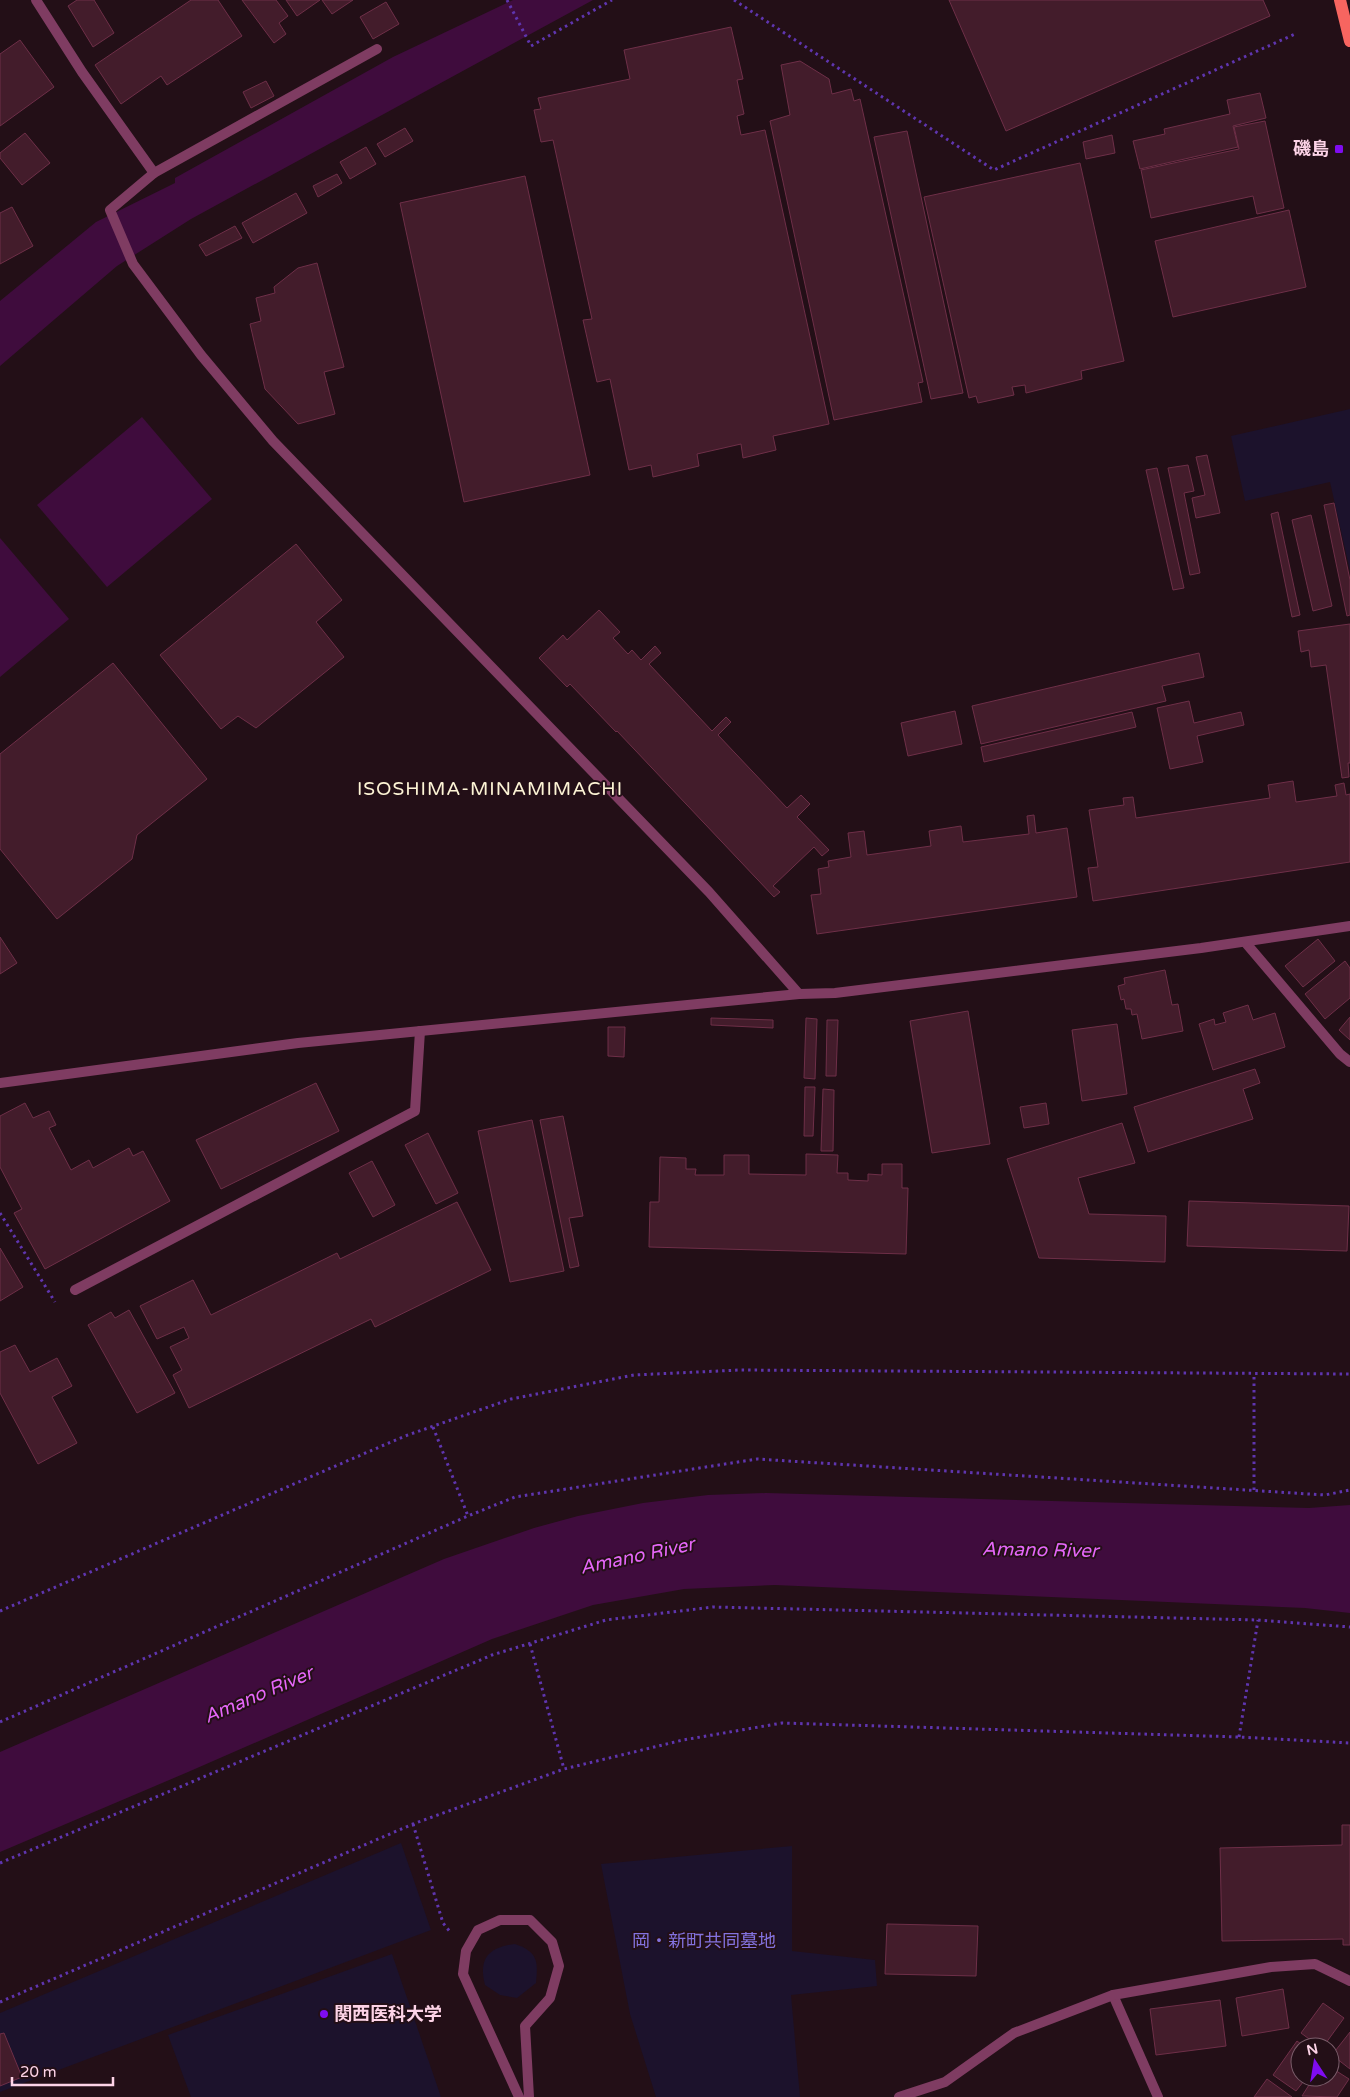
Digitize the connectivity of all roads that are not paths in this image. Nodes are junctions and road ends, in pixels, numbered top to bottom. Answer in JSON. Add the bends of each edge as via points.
{"nodes":[{"id":1,"x":36,"y":0,"type":"edge"},
{"id":2,"x":1340,"y":0,"type":"edge"},
{"id":3,"x":1350,"y":41,"type":"edge"},
{"id":4,"x":377,"y":49,"type":"dead end"},
{"id":5,"x":154,"y":173,"type":"junction"},
{"id":6,"x":1350,"y":926,"type":"edge"},
{"id":7,"x":1245,"y":942,"type":"junction"},
{"id":8,"x":799,"y":994,"type":"junction"},
{"id":9,"x":420,"y":1031,"type":"junction"},
{"id":10,"x":1350,"y":1062,"type":"edge"},
{"id":11,"x":0,"y":1082,"type":"edge"},
{"id":12,"x":75,"y":1290,"type":"road end"},
{"id":13,"x":1350,"y":1981,"type":"edge"},
{"id":14,"x":1112,"y":1994,"type":"junction"},
{"id":15,"x":519,"y":2097,"type":"edge"},
{"id":16,"x":529,"y":2097,"type":"edge"},
{"id":17,"x":899,"y":2097,"type":"edge"},
{"id":18,"x":1158,"y":2097,"type":"edge"}],
"edges":[{"from":1,"to":5,"type":"street","via":[[82,72]]},
{"from":2,"to":3,"type":"main road"},
{"from":4,"to":5,"type":"street"},
{"from":5,"to":8,"type":"street","via":[[110,210],[133,264],[201,355],[273,440],[709,892]]},
{"from":6,"to":7,"type":"street"},
{"from":7,"to":8,"type":"street","via":[[835,993]]},
{"from":7,"to":10,"type":"street"},
{"from":8,"to":9,"type":"street"},
{"from":9,"to":11,"type":"street","via":[[298,1043]]},
{"from":9,"to":12,"type":"street","via":[[415,1111]]},
{"from":13,"to":14,"type":"street","via":[[1315,1964],[1271,1967]]},
{"from":14,"to":17,"type":"street","via":[[1014,2033],[945,2082]]},
{"from":14,"to":18,"type":"street"},
{"from":15,"to":16,"type":"street","via":[[463,1974],[466,1951],[478,1930],[500,1920],[530,1920],[552,1942],[559,1966],[550,1998],[525,2026]]}]}
